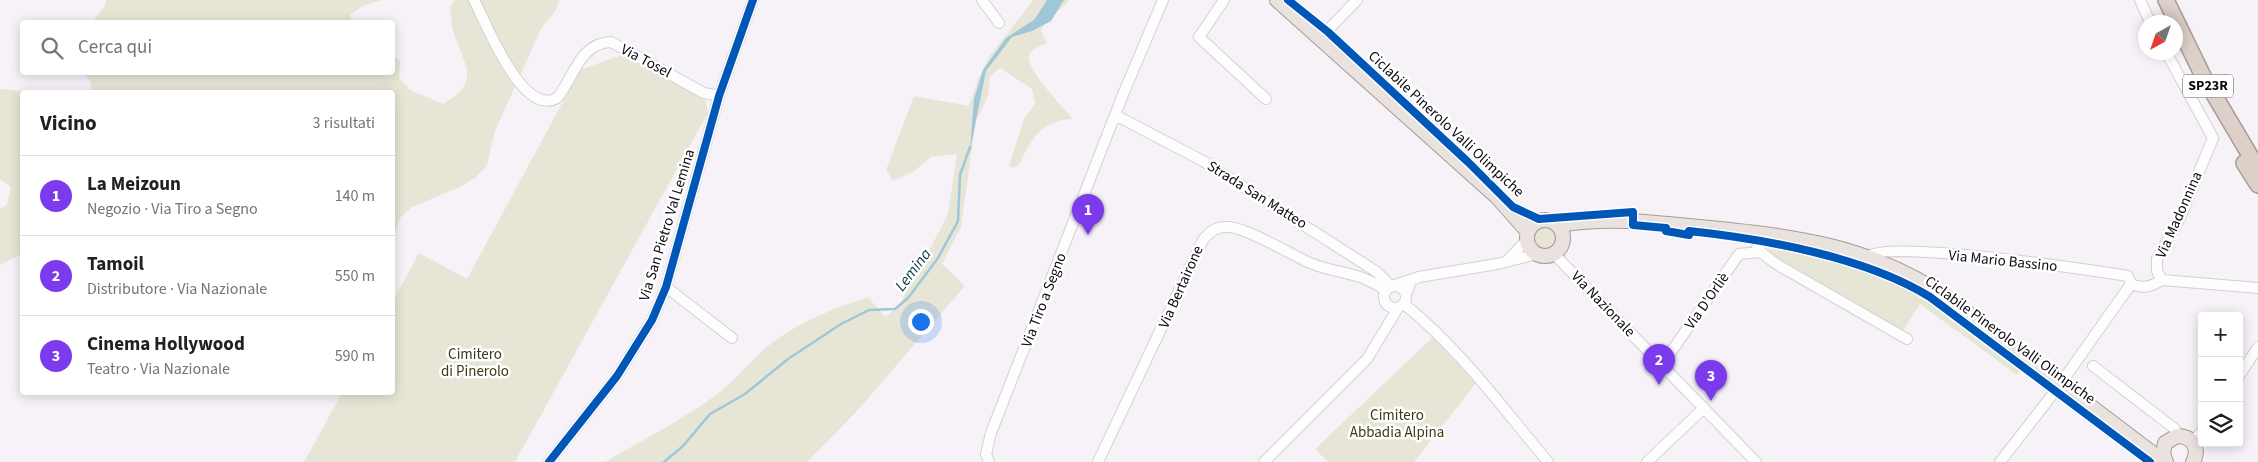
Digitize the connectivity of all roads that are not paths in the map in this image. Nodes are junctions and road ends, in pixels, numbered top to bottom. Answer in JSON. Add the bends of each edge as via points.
{"nodes":[{"id":1,"x":474,"y":0,"type":"edge"},
{"id":2,"x":754,"y":0,"type":"edge"},
{"id":3,"x":982,"y":0,"type":"edge"},
{"id":4,"x":1164,"y":0,"type":"edge"},
{"id":5,"x":1224,"y":0,"type":"edge"},
{"id":6,"x":1277,"y":0,"type":"edge"},
{"id":7,"x":1357,"y":0,"type":"edge"},
{"id":8,"x":2140,"y":0,"type":"edge"},
{"id":9,"x":2156,"y":0,"type":"edge"},
{"id":10,"x":2166,"y":0,"type":"edge"},
{"id":11,"x":2147,"y":15,"type":"edge"},
{"id":12,"x":2163,"y":15,"type":"edge"},
{"id":13,"x":999,"y":23,"type":"dead end"},
{"id":14,"x":1320,"y":38,"type":"junction"},
{"id":15,"x":2183,"y":55,"type":"edge"},
{"id":16,"x":2170,"y":60,"type":"edge"},
{"id":17,"x":720,"y":96,"type":"junction"},
{"id":18,"x":1266,"y":99,"type":"dead end"},
{"id":19,"x":1115,"y":115,"type":"junction"},
{"id":20,"x":2258,"y":169,"type":"edge"},
{"id":21,"x":2258,"y":185,"type":"edge"},
{"id":22,"x":1510,"y":211,"type":"junction"},
{"id":23,"x":1538,"y":221,"type":"junction"},
{"id":24,"x":1561,"y":231,"type":"junction"},
{"id":25,"x":1754,"y":232,"type":"junction"},
{"id":26,"x":1527,"y":236,"type":"junction"},
{"id":27,"x":1760,"y":252,"type":"junction"},
{"id":28,"x":1537,"y":254,"type":"junction"},
{"id":29,"x":1554,"y":254,"type":"junction"},
{"id":30,"x":1869,"y":256,"type":"junction"},
{"id":31,"x":1505,"y":262,"type":"junction"},
{"id":32,"x":1419,"y":277,"type":"junction"},
{"id":33,"x":2162,"y":280,"type":"junction"},
{"id":34,"x":2131,"y":284,"type":"junction"},
{"id":35,"x":666,"y":287,"type":"junction"},
{"id":36,"x":1390,"y":287,"type":"junction"},
{"id":37,"x":2258,"y":288,"type":"edge"},
{"id":38,"x":1406,"y":294,"type":"junction"},
{"id":39,"x":1401,"y":306,"type":"junction"},
{"id":40,"x":732,"y":338,"type":"dead end"},
{"id":41,"x":1907,"y":339,"type":"dead end"},
{"id":42,"x":2258,"y":347,"type":"edge"},
{"id":43,"x":1662,"y":365,"type":"junction"},
{"id":44,"x":2093,"y":366,"type":"dead end"},
{"id":45,"x":2243,"y":370,"type":"edge"},
{"id":46,"x":2060,"y":382,"type":"junction"},
{"id":47,"x":1704,"y":408,"type":"junction"},
{"id":48,"x":2133,"y":436,"type":"junction"},
{"id":49,"x":2178,"y":436,"type":"junction"},
{"id":50,"x":2197,"y":436,"type":"edge"},
{"id":51,"x":2165,"y":443,"type":"junction"},
{"id":52,"x":2196,"y":460,"type":"edge"},
{"id":53,"x":2166,"y":461,"type":"edge"},
{"id":54,"x":549,"y":462,"type":"edge"},
{"id":55,"x":989,"y":462,"type":"edge"},
{"id":56,"x":1098,"y":462,"type":"edge"},
{"id":57,"x":1264,"y":462,"type":"edge"},
{"id":58,"x":1548,"y":462,"type":"edge"},
{"id":59,"x":1647,"y":462,"type":"edge"},
{"id":60,"x":1756,"y":462,"type":"edge"},
{"id":61,"x":2000,"y":462,"type":"edge"}],
"edges":[{"from":1,"to":17,"type":"street","name":"Via Tosel","via":[[518,82],[540,100],[551,102],[557,98],[581,57],[603,42],[611,42],[704,92]]},
{"from":2,"to":17,"type":"street","name":"Via San Pietro Val Lemina"},
{"from":3,"to":13,"type":"street"},
{"from":4,"to":19,"type":"street","name":"Via Tiro a Segno"},
{"from":5,"to":18,"type":"street","via":[[1198,37]]},
{"from":6,"to":14,"type":"main road"},
{"from":7,"to":14,"type":"street"},
{"from":8,"to":11,"type":"street"},
{"from":9,"to":12,"type":"highway"},
{"from":10,"to":20,"type":"highway","number":"SP23R","via":[[2203,76]]},
{"from":14,"to":22,"type":"main road"},
{"from":15,"to":21,"type":"highway","number":"SP23R"},
{"from":16,"to":33,"type":"street","name":"Via Madonnina","via":[[2213,138],[2180,218],[2157,259],[2157,272]]},
{"from":17,"to":35,"type":"street","name":"Via San Pietro Val Lemina"},
{"from":19,"to":36,"type":"street","name":"Strada San Matteo","via":[[1203,161],[1377,272]]},
{"from":19,"to":55,"type":"street","name":"Via Tiro a Segno","via":[[991,433],[986,454]]},
{"from":22,"to":23,"type":"main road"},
{"from":22,"to":26,"type":"main road"},
{"from":23,"to":24,"type":"main road","via":[[1549,220]]},
{"from":23,"to":26,"type":"main road"},
{"from":24,"to":25,"type":"main road","via":[[1591,220],[1625,219]]},
{"from":24,"to":29,"type":"main road","via":[[1560,248]]},
{"from":25,"to":27,"type":"street","via":[[1754,241]]},
{"from":25,"to":30,"type":"main road","via":[[1803,239]]},
{"from":26,"to":28,"type":"main road"},
{"from":26,"to":31,"type":"street"},
{"from":27,"to":41,"type":"street"},
{"from":27,"to":43,"type":"street","name":"Via D'Orliè","via":[[1739,254]]},
{"from":28,"to":29,"type":"main road"},
{"from":28,"to":31,"type":"street"},
{"from":29,"to":43,"type":"street","name":"Via Nazionale"},
{"from":30,"to":34,"type":"street","name":"Via Mario Bassino","via":[[1877,252],[1906,252],[2010,259],[2128,276]]},
{"from":30,"to":46,"type":"main road","via":[[1922,281]]},
{"from":31,"to":32,"type":"street"},
{"from":32,"to":36,"type":"street"},
{"from":32,"to":38,"type":"street","via":[[1411,281]]},
{"from":33,"to":34,"type":"street","name":"Via Madonnina","via":[[2150,287]]},
{"from":33,"to":37,"type":"street"},
{"from":34,"to":46,"type":"street"},
{"from":35,"to":40,"type":"street"},
{"from":35,"to":54,"type":"street","name":"Via San Pietro Val Lemina","via":[[652,320],[630,356]]},
{"from":36,"to":38,"type":"street","via":[[1402,287]]},
{"from":36,"to":39,"type":"street","via":[[1384,297],[1387,304],[1393,308]]},
{"from":36,"to":56,"type":"street","name":"Via Bertairone","via":[[1312,264],[1232,227],[1213,229],[1203,240]]},
{"from":38,"to":39,"type":"street"},
{"from":39,"to":57,"type":"street","via":[[1367,360]]},
{"from":39,"to":58,"type":"street","via":[[1428,324],[1462,357]]},
{"from":42,"to":45,"type":"street"},
{"from":43,"to":47,"type":"street","name":"Via Nazionale"},
{"from":44,"to":49,"type":"street","via":[[2174,429]]},
{"from":46,"to":48,"type":"main road"},
{"from":46,"to":61,"type":"street"},
{"from":47,"to":59,"type":"street"},
{"from":47,"to":60,"type":"street","name":"Via Nazionale"},
{"from":48,"to":51,"type":"main road"},
{"from":48,"to":53,"type":"main road"},
{"from":49,"to":50,"type":"main road"},
{"from":49,"to":51,"type":"main road"},
{"from":50,"to":52,"type":"main road"},
{"from":51,"to":53,"type":"main road"}]}
